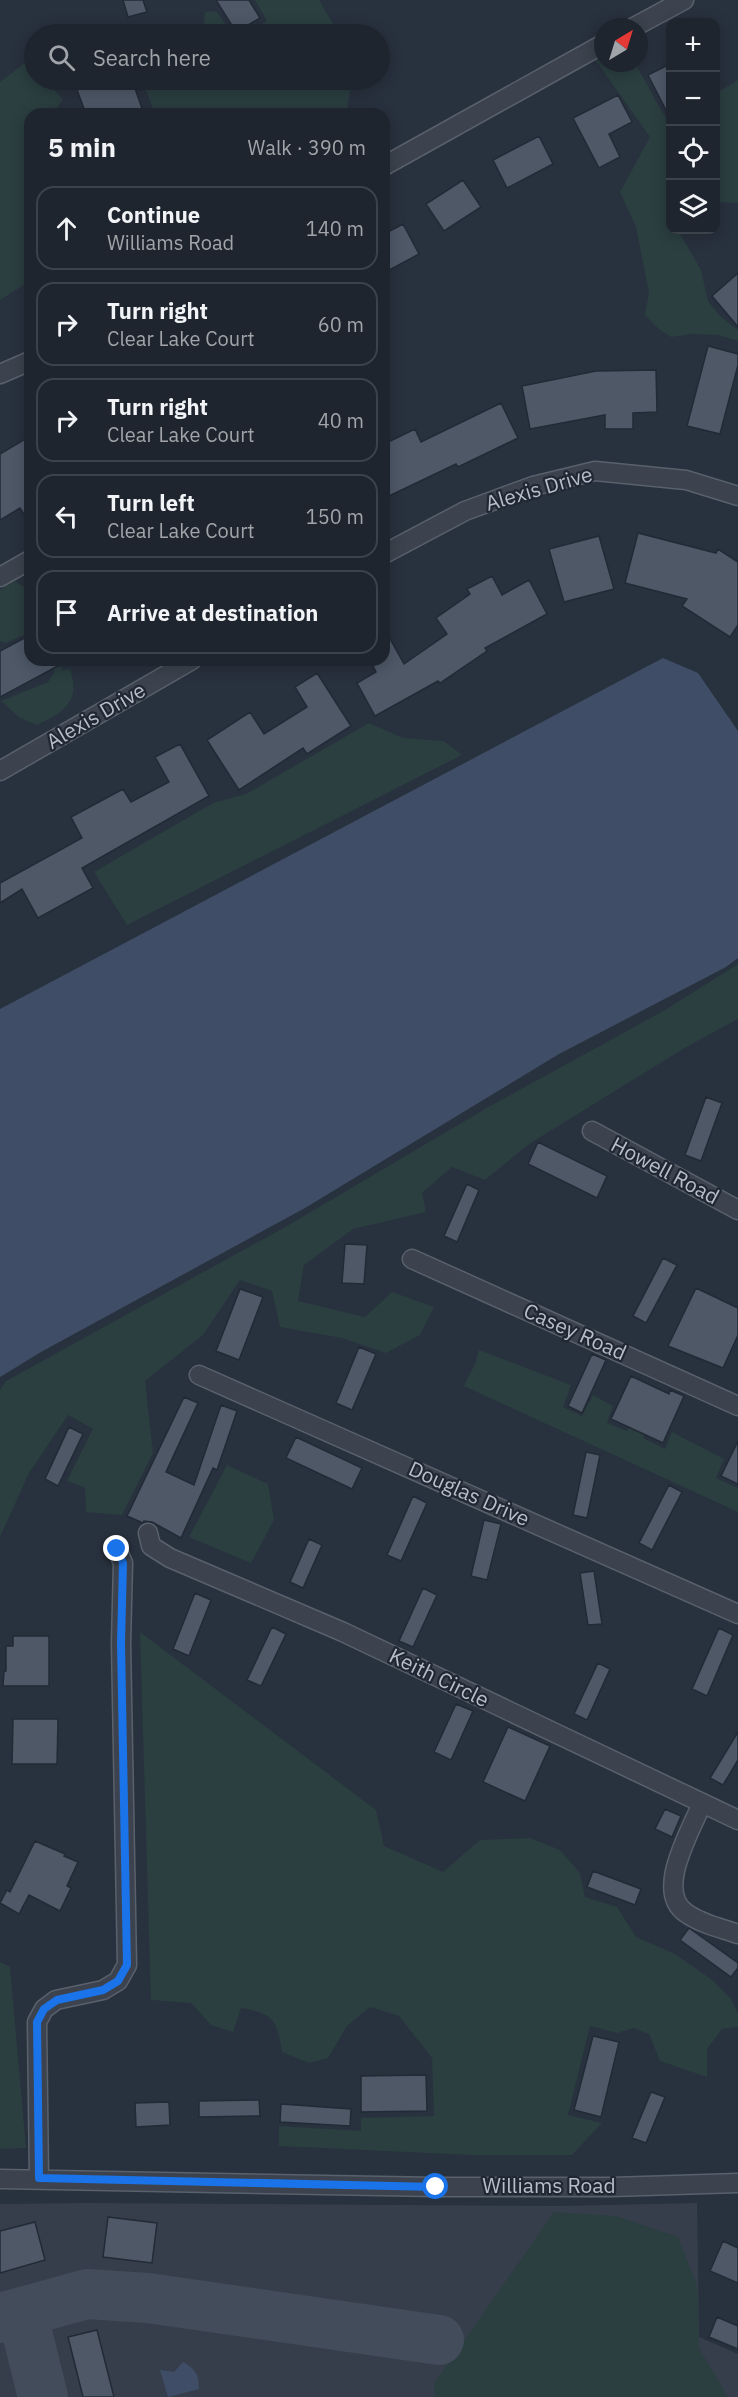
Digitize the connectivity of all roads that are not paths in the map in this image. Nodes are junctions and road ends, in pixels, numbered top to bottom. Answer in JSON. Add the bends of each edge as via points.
{"nodes":[{"id":1,"x":684,"y":0,"type":"edge"},
{"id":2,"x":648,"y":19,"type":"edge"},
{"id":3,"x":594,"y":49,"type":"edge"},
{"id":4,"x":390,"y":163,"type":"edge"},
{"id":5,"x":24,"y":364,"type":"edge"},
{"id":6,"x":0,"y":374,"type":"edge"},
{"id":7,"x":738,"y":496,"type":"edge"},
{"id":8,"x":390,"y":551,"type":"edge"},
{"id":9,"x":24,"y":563,"type":"edge"},
{"id":10,"x":0,"y":577,"type":"edge"},
{"id":11,"x":178,"y":666,"type":"edge"},
{"id":12,"x":0,"y":771,"type":"edge"},
{"id":13,"x":592,"y":1131,"type":"dead end"},
{"id":14,"x":738,"y":1210,"type":"edge"},
{"id":15,"x":412,"y":1259,"type":"dead end"},
{"id":16,"x":199,"y":1375,"type":"dead end"},
{"id":17,"x":738,"y":1406,"type":"edge"},
{"id":18,"x":148,"y":1533,"type":"dead end"},
{"id":19,"x":117,"y":1549,"type":"dead end"},
{"id":20,"x":738,"y":1614,"type":"edge"},
{"id":21,"x":702,"y":1803,"type":"junction"},
{"id":22,"x":738,"y":1820,"type":"edge"},
{"id":23,"x":738,"y":1934,"type":"edge"},
{"id":24,"x":39,"y":2178,"type":"junction"},
{"id":25,"x":0,"y":2179,"type":"edge"},
{"id":26,"x":738,"y":2183,"type":"edge"}],
"edges":[{"from":1,"to":2,"type":"street"},
{"from":3,"to":4,"type":"street"},
{"from":5,"to":6,"type":"street"},
{"from":7,"to":8,"type":"street","name":"Alexis Drive","via":[[686,480],[595,471],[533,486],[474,507]]},
{"from":9,"to":10,"type":"street"},
{"from":11,"to":12,"type":"street","name":"Alexis Drive"},
{"from":13,"to":14,"type":"street","name":"Howell Road"},
{"from":15,"to":17,"type":"street","name":"Casey Road"},
{"from":16,"to":20,"type":"street","name":"Douglas Drive"},
{"from":18,"to":21,"type":"street","name":"Keith Circle","via":[[151,1546],[170,1558],[343,1632]]},
{"from":19,"to":24,"type":"street","via":[[123,1563],[127,1965],[118,1981],[103,1990],[57,2000],[44,2009],[37,2022]]},
{"from":21,"to":22,"type":"street","name":"Keith Circle"},
{"from":21,"to":23,"type":"street","via":[[673,1874],[676,1900],[685,1913]]},
{"from":24,"to":25,"type":"street","name":"Williams Road"},
{"from":24,"to":26,"type":"street","name":"Williams Road","via":[[436,2187]]}]}
